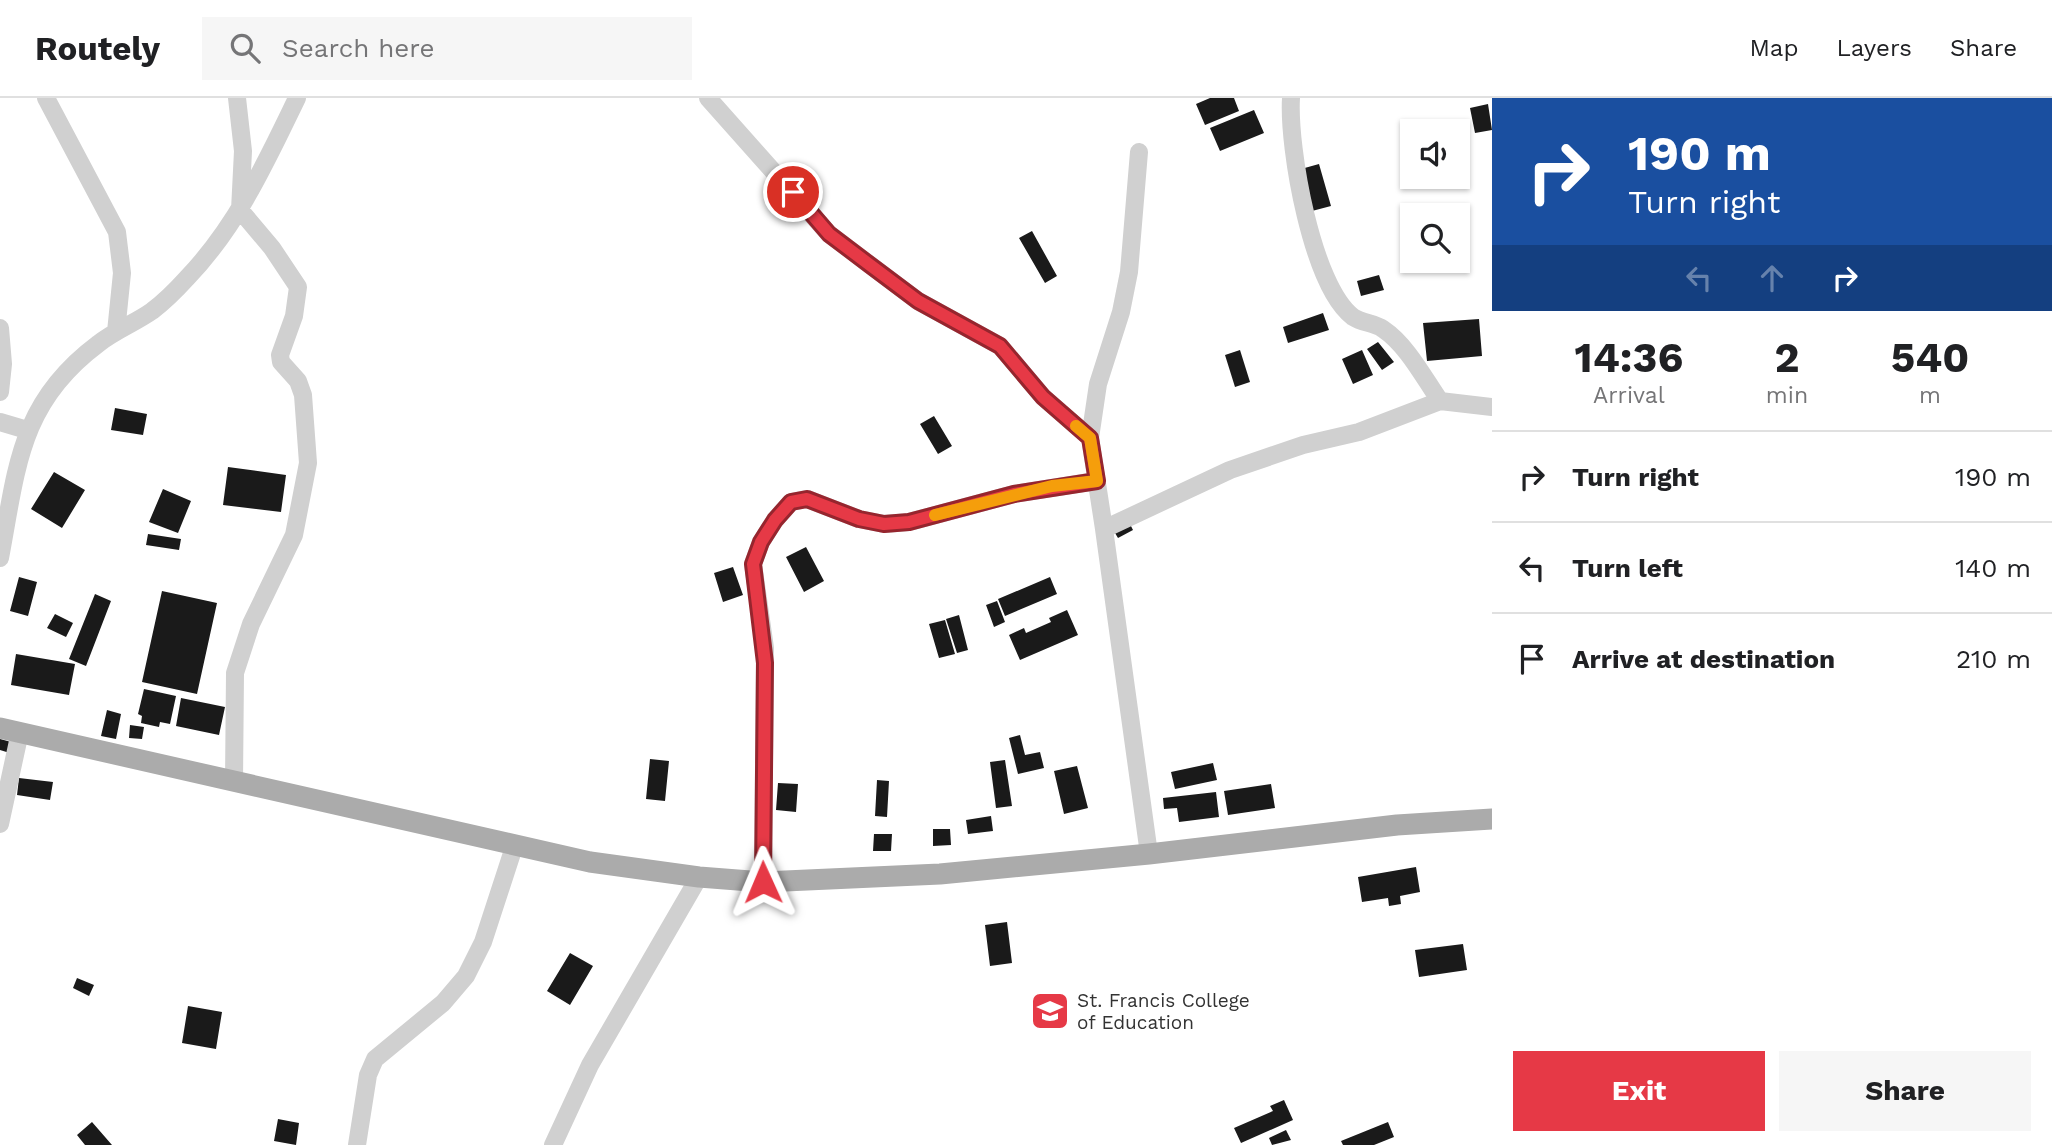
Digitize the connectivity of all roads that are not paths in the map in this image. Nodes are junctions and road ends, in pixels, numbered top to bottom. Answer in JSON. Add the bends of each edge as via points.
{"nodes":[{"id":1,"x":46,"y":98,"type":"edge"},
{"id":2,"x":237,"y":98,"type":"edge"},
{"id":3,"x":298,"y":98,"type":"edge"},
{"id":4,"x":708,"y":98,"type":"edge"},
{"id":5,"x":1291,"y":98,"type":"edge"},
{"id":6,"x":1139,"y":152,"type":"dead end"},
{"id":7,"x":240,"y":211,"type":"junction"},
{"id":8,"x":0,"y":330,"type":"edge"},
{"id":9,"x":116,"y":332,"type":"junction"},
{"id":10,"x":0,"y":392,"type":"edge"},
{"id":11,"x":1440,"y":401,"type":"junction"},
{"id":12,"x":1492,"y":407,"type":"edge"},
{"id":13,"x":0,"y":422,"type":"edge"},
{"id":14,"x":27,"y":430,"type":"junction"},
{"id":15,"x":1090,"y":438,"type":"junction"},
{"id":16,"x":1097,"y":481,"type":"junction"},
{"id":17,"x":1104,"y":529,"type":"junction"},
{"id":18,"x":0,"y":558,"type":"edge"},
{"id":19,"x":10,"y":730,"type":"edge"},
{"id":20,"x":234,"y":782,"type":"junction"},
{"id":21,"x":1492,"y":819,"type":"edge"},
{"id":22,"x":0,"y":824,"type":"edge"},
{"id":23,"x":514,"y":847,"type":"junction"},
{"id":24,"x":1149,"y":854,"type":"junction"},
{"id":25,"x":699,"y":877,"type":"junction"},
{"id":26,"x":763,"y":882,"type":"junction"},
{"id":27,"x":357,"y":1145,"type":"edge"},
{"id":28,"x":553,"y":1145,"type":"edge"}],
"edges":[{"from":1,"to":9,"type":"street","via":[[117,232],[122,273]]},
{"from":2,"to":7,"type":"street","via":[[243,150]]},
{"from":3,"to":7,"type":"street"},
{"from":4,"to":15,"type":"street","via":[[829,234],[918,301],[1000,346],[1043,397]]},
{"from":5,"to":11,"type":"street","via":[[1297,178],[1333,290],[1353,317],[1383,329],[1400,346]]},
{"from":6,"to":15,"type":"street","via":[[1129,272],[1098,384]]},
{"from":7,"to":9,"type":"street","via":[[186,280],[152,311]]},
{"from":7,"to":20,"type":"street","via":[[298,286],[280,355],[303,395],[308,463],[294,535],[262,597],[237,666]]},
{"from":8,"to":10,"type":"street"},
{"from":9,"to":14,"type":"street","via":[[70,365],[47,393]]},
{"from":11,"to":12,"type":"street"},
{"from":11,"to":17,"type":"street","via":[[1359,432],[1230,470]]},
{"from":13,"to":14,"type":"street"},
{"from":14,"to":18,"type":"street"},
{"from":15,"to":16,"type":"street"},
{"from":16,"to":17,"type":"street"},
{"from":16,"to":26,"type":"street","via":[[1014,494],[909,522],[859,519],[807,499],[791,502],[775,520],[753,564],[765,668]]},
{"from":17,"to":24,"type":"street"},
{"from":19,"to":20,"type":"main road"},
{"from":19,"to":22,"type":"street"},
{"from":20,"to":23,"type":"main road"},
{"from":21,"to":24,"type":"main road","via":[[1397,825]]},
{"from":23,"to":25,"type":"main road"},
{"from":23,"to":27,"type":"street","via":[[483,942],[466,976],[443,1003],[375,1059],[368,1075]]},
{"from":24,"to":26,"type":"main road","via":[[940,874]]},
{"from":25,"to":26,"type":"main road"},
{"from":25,"to":28,"type":"street","via":[[590,1065]]}]}
